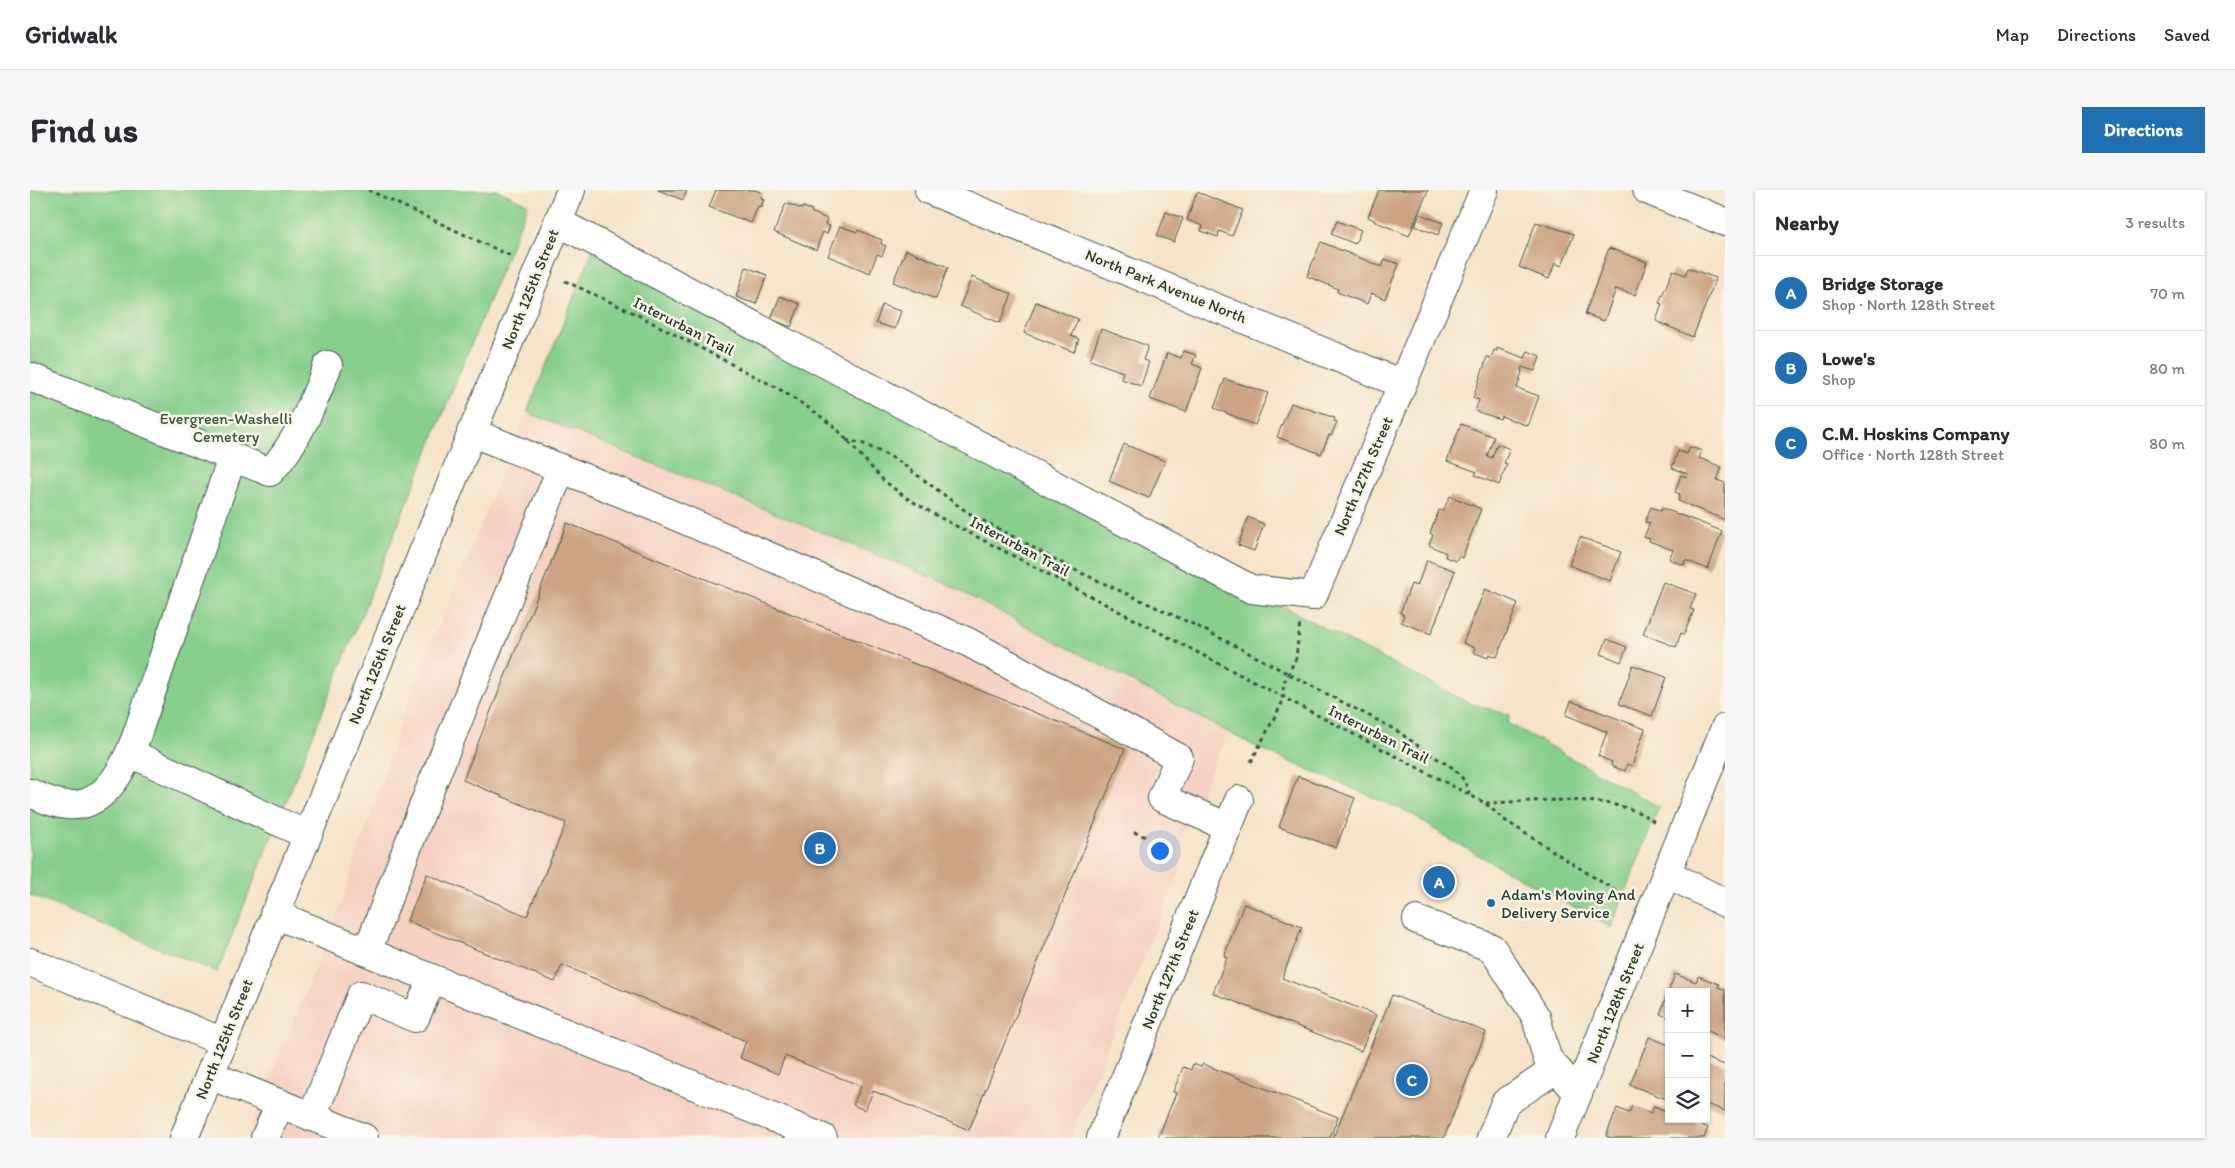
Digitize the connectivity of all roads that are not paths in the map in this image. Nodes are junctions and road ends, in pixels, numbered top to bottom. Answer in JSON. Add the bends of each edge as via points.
{"nodes":[{"id":1,"x":571,"y":190,"type":"edge"},
{"id":2,"x":929,"y":190,"type":"edge"},
{"id":3,"x":1484,"y":190,"type":"edge"},
{"id":4,"x":1647,"y":190,"type":"edge"},
{"id":5,"x":558,"y":222,"type":"junction"},
{"id":6,"x":1725,"y":222,"type":"edge"},
{"id":7,"x":328,"y":365,"type":"dead end"},
{"id":8,"x":30,"y":377,"type":"edge"},
{"id":9,"x":1402,"y":384,"type":"junction"},
{"id":10,"x":471,"y":432,"type":"junction"},
{"id":11,"x":232,"y":458,"type":"junction"},
{"id":12,"x":561,"y":469,"type":"junction"},
{"id":13,"x":1725,"y":728,"type":"edge"},
{"id":14,"x":130,"y":753,"type":"junction"},
{"id":15,"x":30,"y":793,"type":"edge"},
{"id":16,"x":1240,"y":800,"type":"dead end"},
{"id":17,"x":1228,"y":827,"type":"junction"},
{"id":18,"x":307,"y":835,"type":"junction"},
{"id":19,"x":1666,"y":873,"type":"junction"},
{"id":20,"x":1725,"y":902,"type":"edge"},
{"id":21,"x":274,"y":914,"type":"junction"},
{"id":22,"x":1417,"y":920,"type":"dead end"},
{"id":23,"x":367,"y":952,"type":"junction"},
{"id":24,"x":30,"y":962,"type":"edge"},
{"id":25,"x":432,"y":979,"type":"junction"},
{"id":26,"x":223,"y":1042,"type":"junction"},
{"id":27,"x":1556,"y":1069,"type":"junction"},
{"id":28,"x":210,"y":1075,"type":"junction"},
{"id":29,"x":1578,"y":1093,"type":"junction"},
{"id":30,"x":280,"y":1103,"type":"junction"},
{"id":31,"x":312,"y":1117,"type":"junction"},
{"id":32,"x":184,"y":1138,"type":"edge"},
{"id":33,"x":265,"y":1138,"type":"edge"},
{"id":34,"x":364,"y":1138,"type":"edge"},
{"id":35,"x":823,"y":1138,"type":"edge"},
{"id":36,"x":1101,"y":1138,"type":"edge"},
{"id":37,"x":1491,"y":1138,"type":"edge"},
{"id":38,"x":1560,"y":1138,"type":"edge"}],
"edges":[{"from":1,"to":5,"type":"street","name":"North 125th Street"},
{"from":2,"to":9,"type":"street","name":"North Park Avenue North"},
{"from":3,"to":9,"type":"street","name":"North 127th Street"},
{"from":4,"to":6,"type":"street"},
{"from":5,"to":9,"type":"street","name":"North 127th Street","via":[[1251,589],[1313,596]]},
{"from":5,"to":10,"type":"street","name":"North 125th Street"},
{"from":7,"to":11,"type":"street","via":[[294,440],[270,472]]},
{"from":8,"to":11,"type":"street"},
{"from":10,"to":12,"type":"street"},
{"from":10,"to":18,"type":"street","name":"North 125th Street"},
{"from":11,"to":14,"type":"street"},
{"from":12,"to":17,"type":"street","via":[[966,641],[1178,758],[1162,798]]},
{"from":12,"to":23,"type":"street"},
{"from":13,"to":19,"type":"street","name":"North 128th Street"},
{"from":14,"to":15,"type":"street","via":[[109,788],[89,802],[67,806]]},
{"from":14,"to":18,"type":"street"},
{"from":16,"to":17,"type":"street","name":"North 127th Street"},
{"from":17,"to":36,"type":"street","name":"North 127th Street"},
{"from":18,"to":21,"type":"street","name":"North 125th Street"},
{"from":19,"to":20,"type":"street"},
{"from":19,"to":29,"type":"street","name":"North 128th Street"},
{"from":21,"to":23,"type":"street"},
{"from":21,"to":26,"type":"street","name":"North 125th Street"},
{"from":22,"to":27,"type":"street","via":[[1492,948],[1536,1017],[1547,1058]]},
{"from":23,"to":25,"type":"street"},
{"from":24,"to":26,"type":"street"},
{"from":25,"to":31,"type":"street","via":[[415,1018],[361,996]]},
{"from":25,"to":35,"type":"street"},
{"from":26,"to":28,"type":"street","name":"North 125th Street"},
{"from":27,"to":29,"type":"street"},
{"from":27,"to":37,"type":"street","via":[[1506,1103]]},
{"from":28,"to":30,"type":"street"},
{"from":28,"to":32,"type":"street","name":"North 125th Street"},
{"from":29,"to":38,"type":"street","name":"North 128th Street"},
{"from":30,"to":31,"type":"street"},
{"from":30,"to":33,"type":"street"},
{"from":31,"to":34,"type":"street"}]}
